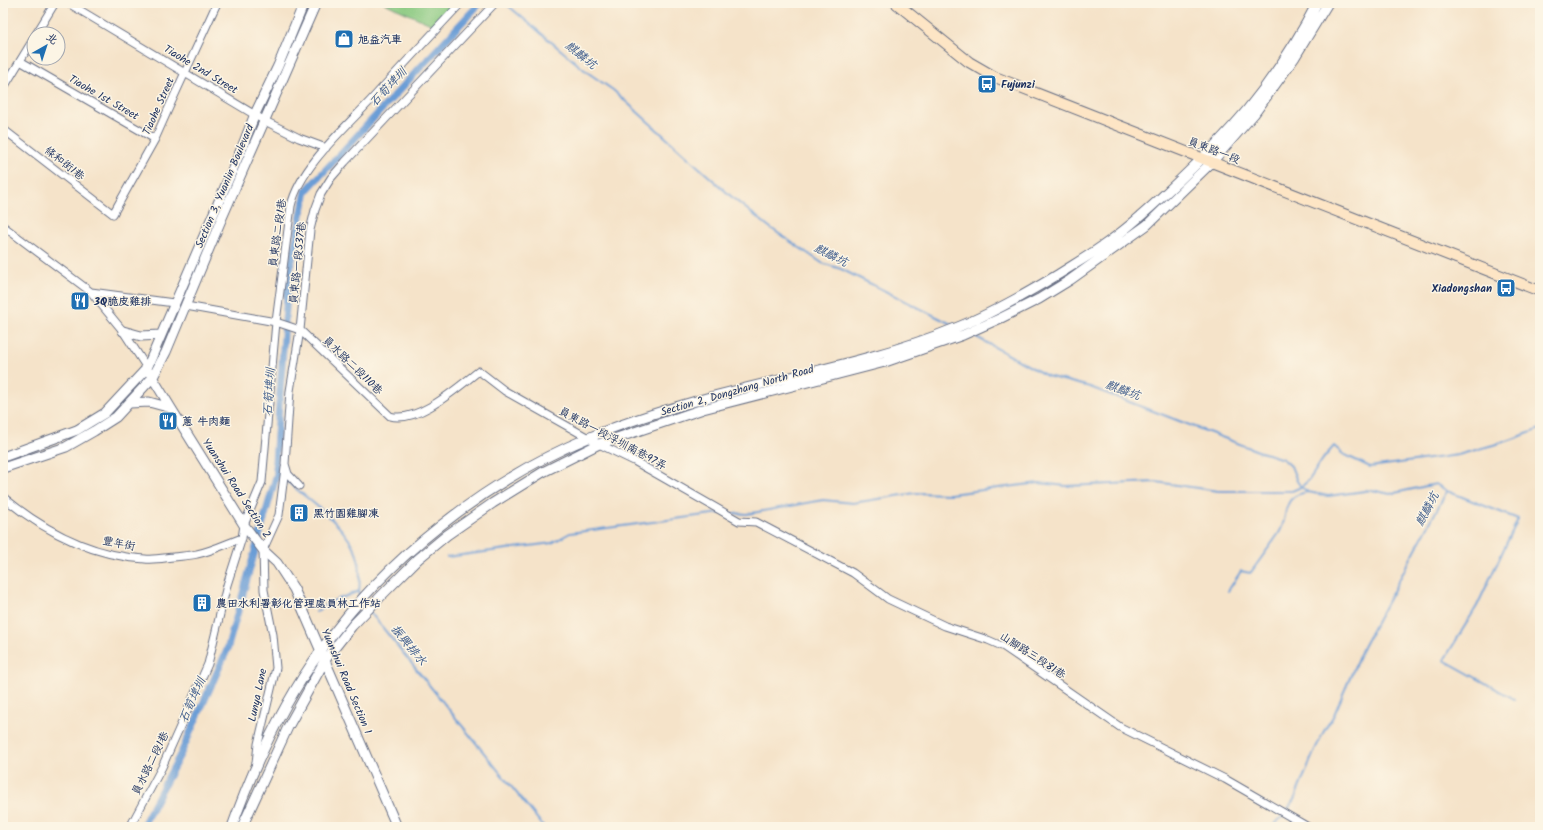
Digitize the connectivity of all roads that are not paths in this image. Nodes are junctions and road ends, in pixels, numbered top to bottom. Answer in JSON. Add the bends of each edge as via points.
{"nodes":[{"id":1,"x":55,"y":3,"type":"edge"},
{"id":2,"x":68,"y":3,"type":"edge"},
{"id":3,"x":304,"y":3,"type":"edge"},
{"id":4,"x":316,"y":3,"type":"edge"},
{"id":5,"x":461,"y":3,"type":"edge"},
{"id":6,"x":495,"y":3,"type":"edge"},
{"id":7,"x":896,"y":3,"type":"edge"},
{"id":8,"x":1318,"y":3,"type":"edge"},
{"id":9,"x":1328,"y":3,"type":"edge"},
{"id":10,"x":216,"y":4,"type":"edge"},
{"id":11,"x":41,"y":26,"type":"edge"},
{"id":12,"x":26,"y":51,"type":"edge"},
{"id":13,"x":20,"y":61,"type":"junction"},
{"id":14,"x":185,"y":72,"type":"junction"},
{"id":15,"x":3,"y":88,"type":"edge"},
{"id":16,"x":255,"y":114,"type":"junction"},
{"id":17,"x":264,"y":121,"type":"junction"},
{"id":18,"x":3,"y":129,"type":"edge"},
{"id":19,"x":155,"y":139,"type":"junction"},
{"id":20,"x":326,"y":148,"type":"junction"},
{"id":21,"x":1207,"y":161,"type":"junction"},
{"id":22,"x":113,"y":214,"type":"joint"},
{"id":23,"x":3,"y":226,"type":"edge"},
{"id":24,"x":1540,"y":291,"type":"edge"},
{"id":25,"x":91,"y":292,"type":"junction"},
{"id":26,"x":174,"y":303,"type":"junction"},
{"id":27,"x":186,"y":306,"type":"junction"},
{"id":28,"x":276,"y":322,"type":"junction"},
{"id":29,"x":123,"y":330,"type":"junction"},
{"id":30,"x":300,"y":330,"type":"junction"},
{"id":31,"x":965,"y":331,"type":"junction"},
{"id":32,"x":161,"y":334,"type":"junction"},
{"id":33,"x":147,"y":368,"type":"junction"},
{"id":34,"x":479,"y":371,"type":"joint"},
{"id":35,"x":152,"y":377,"type":"junction"},
{"id":36,"x":130,"y":403,"type":"junction"},
{"id":37,"x":171,"y":408,"type":"junction"},
{"id":38,"x":588,"y":438,"type":"junction"},
{"id":39,"x":598,"y":444,"type":"junction"},
{"id":40,"x":3,"y":457,"type":"edge"},
{"id":41,"x":285,"y":464,"type":"junction"},
{"id":42,"x":3,"y":468,"type":"edge"},
{"id":43,"x":299,"y":486,"type":"dead end"},
{"id":44,"x":3,"y":497,"type":"edge"},
{"id":45,"x":739,"y":522,"type":"joint"},
{"id":46,"x":244,"y":525,"type":"junction"},
{"id":47,"x":242,"y":538,"type":"junction"},
{"id":48,"x":264,"y":550,"type":"junction"},
{"id":49,"x":320,"y":650,"type":"junction"},
{"id":50,"x":325,"y":660,"type":"junction"},
{"id":51,"x":254,"y":772,"type":"junction"},
{"id":52,"x":240,"y":824,"type":"edge"},
{"id":53,"x":130,"y":827,"type":"edge"},
{"id":54,"x":397,"y":827,"type":"edge"},
{"id":55,"x":1308,"y":827,"type":"edge"}],
"edges":[{"from":1,"to":11,"type":"street"},
{"from":2,"to":14,"type":"street","name":"Tiaohe 2nd Street"},
{"from":3,"to":16,"type":"street","name":"Section 3, Yuanlin Boulevard"},
{"from":4,"to":17,"type":"street","name":"Section 3, Yuanlin Boulevard"},
{"from":5,"to":20,"type":"street","name":"員東路二段1巷"},
{"from":6,"to":30,"type":"street","name":"員東路一段537巷","via":[[345,162],[321,194],[310,230]]},
{"from":7,"to":21,"type":"main road","name":"員東路一段","via":[[969,62],[995,77]]},
{"from":8,"to":21,"type":"street","name":"Section 2, Dongzhang North Road","via":[[1288,53]]},
{"from":9,"to":21,"type":"street","name":"Section 2, Dongzhang North Road","via":[[1295,57],[1254,114]]},
{"from":10,"to":14,"type":"street","name":"Tiaohe Street"},
{"from":12,"to":13,"type":"street"},
{"from":13,"to":15,"type":"street"},
{"from":13,"to":19,"type":"street","name":"Tiaohe 1st Street"},
{"from":14,"to":16,"type":"street","name":"Tiaohe 2nd Street"},
{"from":14,"to":19,"type":"street","name":"Tiaohe Street"},
{"from":16,"to":17,"type":"street","name":"Tiaohe 2nd Street"},
{"from":16,"to":26,"type":"street","name":"Section 3, Yuanlin Boulevard"},
{"from":17,"to":20,"type":"street","name":"Tiaohe 2nd Street"},
{"from":17,"to":27,"type":"street","name":"Section 3, Yuanlin Boulevard"},
{"from":18,"to":22,"type":"street","name":"條和街1巷"},
{"from":19,"to":22,"type":"street","name":"Tiaohe Street"},
{"from":20,"to":28,"type":"street","name":"員東路二段1巷","via":[[300,181],[294,193]]},
{"from":21,"to":24,"type":"main road","name":"員東路一段"},
{"from":21,"to":31,"type":"street","name":"Section 2, Dongzhang North Road","via":[[1147,225],[1070,280],[1039,299]]},
{"from":23,"to":25,"type":"street","name":"Yuanshui Road Section 2"},
{"from":25,"to":26,"type":"street"},
{"from":25,"to":29,"type":"street","name":"Yuanshui Road Section 2"},
{"from":26,"to":32,"type":"street","name":"Section 3, Yuanlin Boulevard"},
{"from":27,"to":28,"type":"street"},
{"from":27,"to":35,"type":"street","name":"Section 3, Yuanlin Boulevard"},
{"from":28,"to":30,"type":"street"},
{"from":28,"to":46,"type":"street","name":"員東路二段1巷","via":[[262,482]]},
{"from":29,"to":32,"type":"street","via":[[141,336]]},
{"from":29,"to":33,"type":"street","name":"Yuanshui Road Section 2"},
{"from":30,"to":34,"type":"street","name":"員水路二段110巷","via":[[390,416],[405,417],[441,401]]},
{"from":30,"to":41,"type":"street","name":"員東路一段537巷","via":[[290,391]]},
{"from":31,"to":38,"type":"street","name":"Section 2, Dongzhang North Road","via":[[952,330],[882,354],[701,400],[626,423]]},
{"from":31,"to":39,"type":"street","name":"Section 2, Dongzhang North Road","via":[[885,362],[704,409]]},
{"from":32,"to":33,"type":"street","name":"Section 3, Yuanlin Boulevard"},
{"from":33,"to":35,"type":"street","name":"Yuanshui Road Section 2"},
{"from":33,"to":40,"type":"street","name":"Section 3, Yuanlin Boulevard","via":[[104,413],[77,430]]},
{"from":34,"to":38,"type":"street","name":"員東路一段浮圳南巷97弄","via":[[505,391]]},
{"from":35,"to":36,"type":"street","name":"Section 3, Yuanlin Boulevard"},
{"from":35,"to":37,"type":"street","name":"Yuanshui Road Section 2"},
{"from":36,"to":37,"type":"street","via":[[149,402]]},
{"from":36,"to":42,"type":"street","name":"Section 3, Yuanlin Boulevard","via":[[116,417],[66,447]]},
{"from":37,"to":46,"type":"street","name":"Yuanshui Road Section 2"},
{"from":38,"to":39,"type":"street","name":"員東路一段浮圳南巷97弄"},
{"from":38,"to":49,"type":"street","name":"Section 2, Dongzhang North Road","via":[[537,462],[487,493],[433,532],[365,596]]},
{"from":39,"to":45,"type":"street","name":"員東路一段浮圳南巷97弄","via":[[634,461]]},
{"from":39,"to":50,"type":"street","name":"Section 2, Dongzhang North Road","via":[[543,472],[447,535],[418,559],[374,603]]},
{"from":41,"to":43,"type":"street","via":[[288,474]]},
{"from":41,"to":48,"type":"street","name":"員東路一段537巷","via":[[279,515]]},
{"from":44,"to":47,"type":"street","name":"豐年街","via":[[55,533],[99,551],[123,556],[147,559],[197,554]]},
{"from":45,"to":55,"type":"street","name":"山腳路三段81巷","via":[[756,522],[853,573],[888,599],[944,626],[1004,647],[1120,727],[1225,779]]},
{"from":46,"to":47,"type":"street","name":"員水路二段1巷"},
{"from":46,"to":48,"type":"street","name":"Yuanshui Road Section 2"},
{"from":47,"to":53,"type":"street","name":"員水路二段1巷","via":[[227,585],[208,664],[162,767]]},
{"from":48,"to":49,"type":"street","name":"Yuanshui Road Section 1","via":[[277,563],[294,589]]},
{"from":48,"to":51,"type":"street","name":"Lunya Lane","via":[[264,590],[273,635],[276,668]]},
{"from":49,"to":50,"type":"street","name":"Yuanshui Road Section 1"},
{"from":49,"to":51,"type":"street","via":[[284,708]]},
{"from":50,"to":52,"type":"street","via":[[288,727]]},
{"from":50,"to":54,"type":"street","name":"Yuanshui Road Section 1"},
{"from":51,"to":52,"type":"street"}]}
